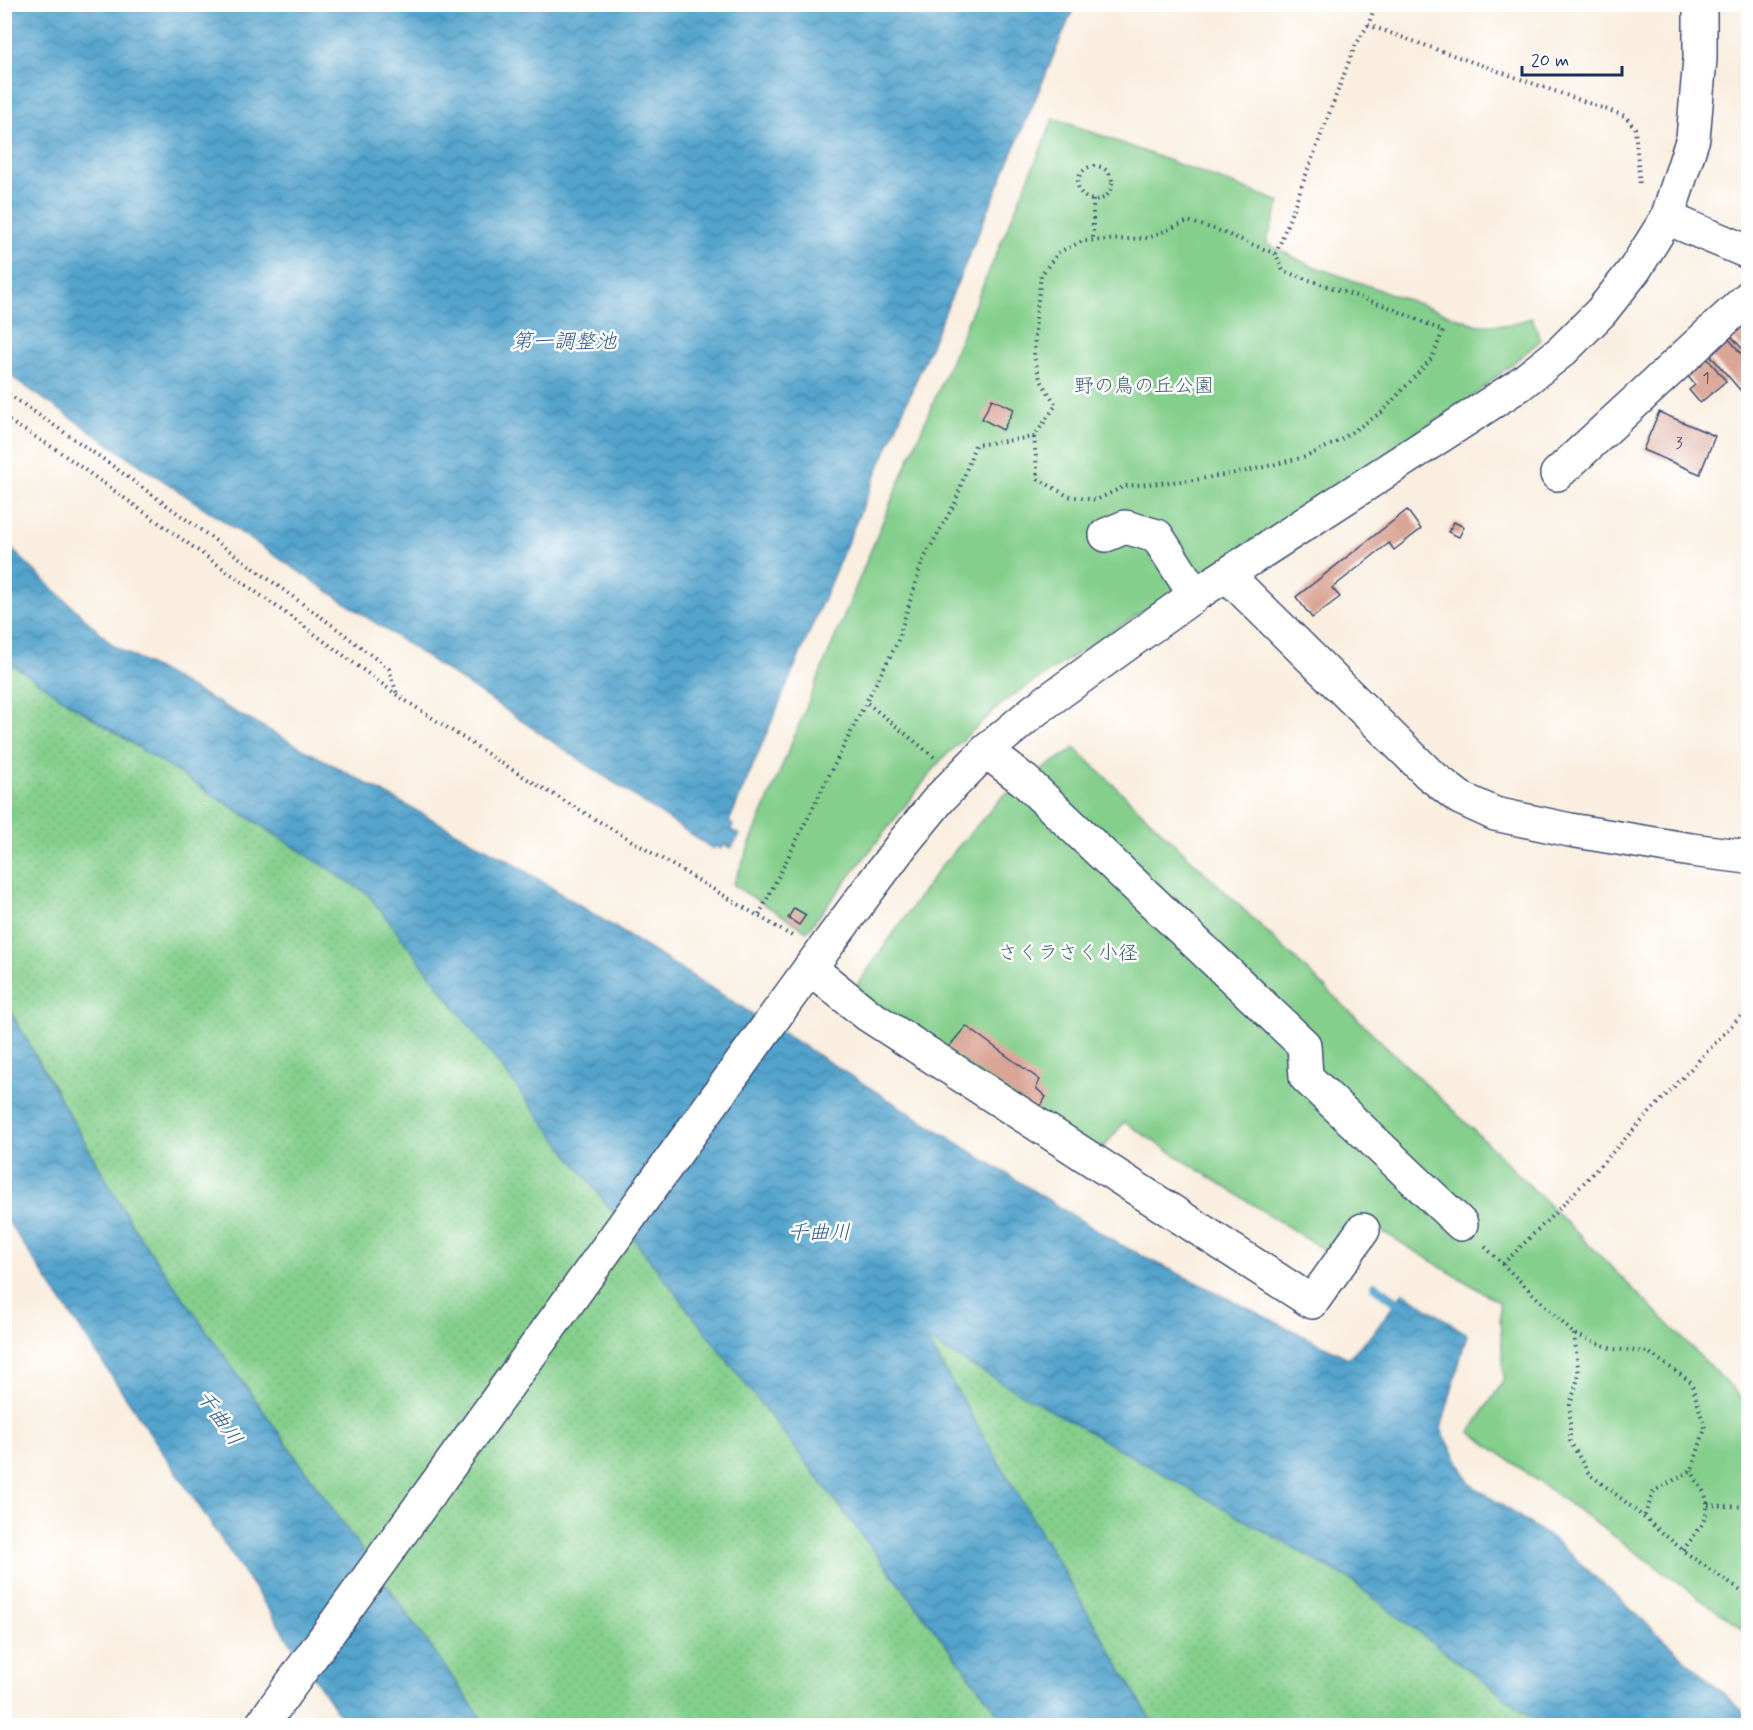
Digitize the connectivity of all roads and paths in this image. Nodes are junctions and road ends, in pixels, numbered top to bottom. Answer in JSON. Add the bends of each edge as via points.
{"nodes":[{"id":1,"x":1376,"y":4,"type":"edge"},
{"id":2,"x":1700,"y":4,"type":"edge"},
{"id":3,"x":1368,"y":25,"type":"junction"},
{"id":4,"x":1093,"y":200,"type":"junction"},
{"id":5,"x":1667,"y":218,"type":"junction"},
{"id":6,"x":1093,"y":240,"type":"junction"},
{"id":7,"x":1749,"y":252,"type":"edge"},
{"id":8,"x":1276,"y":254,"type":"junction"},
{"id":9,"x":1749,"y":298,"type":"edge"},
{"id":10,"x":4,"y":391,"type":"edge"},
{"id":11,"x":4,"y":418,"type":"edge"},
{"id":12,"x":1034,"y":437,"type":"junction"},
{"id":13,"x":1557,"y":474,"type":"dead end"},
{"id":14,"x":1096,"y":500,"type":"junction"},
{"id":15,"x":1106,"y":535,"type":"joint"},
{"id":16,"x":1227,"y":576,"type":"junction"},
{"id":17,"x":1196,"y":595,"type":"junction"},
{"id":18,"x":397,"y":695,"type":"junction"},
{"id":19,"x":866,"y":702,"type":"junction"},
{"id":20,"x":986,"y":751,"type":"junction"},
{"id":21,"x":939,"y":761,"type":"dead end"},
{"id":22,"x":1749,"y":856,"type":"edge"},
{"id":23,"x":759,"y":915,"type":"junction"},
{"id":24,"x":809,"y":969,"type":"junction"},
{"id":25,"x":1749,"y":1008,"type":"edge"},
{"id":26,"x":1461,"y":1224,"type":"joint"},
{"id":27,"x":1363,"y":1230,"type":"dead end"},
{"id":28,"x":1503,"y":1264,"type":"junction"},
{"id":29,"x":1575,"y":1334,"type":"junction"},
{"id":30,"x":1692,"y":1470,"type":"junction"},
{"id":31,"x":1708,"y":1505,"type":"junction"},
{"id":32,"x":1749,"y":1507,"type":"edge"},
{"id":33,"x":1644,"y":1517,"type":"junction"},
{"id":34,"x":1683,"y":1550,"type":"junction"},
{"id":35,"x":1749,"y":1596,"type":"edge"},
{"id":36,"x":261,"y":1725,"type":"edge"}],
"edges":[{"from":1,"to":3,"type":"path"},
{"from":2,"to":5,"type":"street","via":[[1693,138]]},
{"from":3,"to":5,"type":"path","via":[[1625,116],[1635,128],[1642,210],[1644,214]]},
{"from":3,"to":8,"type":"path","via":[[1354,48]]},
{"from":4,"to":4,"type":"path","via":[[1104,196],[1111,187],[1107,171],[1097,166],[1082,171],[1078,181],[1083,195]]},
{"from":4,"to":6,"type":"path"},
{"from":5,"to":7,"type":"street"},
{"from":5,"to":16,"type":"street","via":[[1635,269],[1601,312],[1562,351],[1460,425]]},
{"from":6,"to":8,"type":"path","via":[[1148,238],[1188,221]]},
{"from":6,"to":12,"type":"path","via":[[1059,252],[1041,275],[1034,356],[1040,379],[1056,405]]},
{"from":8,"to":14,"type":"path","via":[[1283,271],[1391,308],[1443,331],[1432,358],[1382,412],[1337,442],[1305,457],[1247,471],[1125,486]]},
{"from":9,"to":13,"type":"street"},
{"from":10,"to":18,"type":"path","via":[[389,669]]},
{"from":11,"to":18,"type":"path","via":[[57,450]]},
{"from":12,"to":14,"type":"path","via":[[1038,478],[1068,496]]},
{"from":12,"to":19,"type":"path","via":[[975,445],[955,502],[922,562],[897,643]]},
{"from":14,"to":15,"type":"path"},
{"from":15,"to":17,"type":"street","via":[[1125,527],[1158,536]]},
{"from":16,"to":17,"type":"street"},
{"from":16,"to":22,"type":"street","via":[[1430,774],[1460,798],[1496,814],[1569,830]]},
{"from":17,"to":20,"type":"street","via":[[1035,710]]},
{"from":18,"to":23,"type":"path","via":[[514,771]]},
{"from":19,"to":21,"type":"path"},
{"from":19,"to":23,"type":"path"},
{"from":20,"to":24,"type":"street","via":[[904,842]]},
{"from":20,"to":26,"type":"street","via":[[1025,781],[1304,1045],[1306,1077]]},
{"from":23,"to":24,"type":"path"},
{"from":24,"to":27,"type":"street","via":[[868,1015],[1312,1302]]},
{"from":24,"to":36,"type":"street"},
{"from":25,"to":28,"type":"path"},
{"from":26,"to":28,"type":"path"},
{"from":28,"to":29,"type":"path"},
{"from":29,"to":30,"type":"path","via":[[1613,1349],[1648,1352],[1691,1382],[1705,1428]]},
{"from":29,"to":33,"type":"path","via":[[1580,1375],[1569,1405],[1569,1441],[1589,1474]]},
{"from":30,"to":31,"type":"path"},
{"from":30,"to":33,"type":"path","via":[[1654,1491]]},
{"from":31,"to":32,"type":"path"},
{"from":31,"to":34,"type":"path","via":[[1704,1522]]},
{"from":33,"to":34,"type":"path"},
{"from":34,"to":35,"type":"path"}]}
